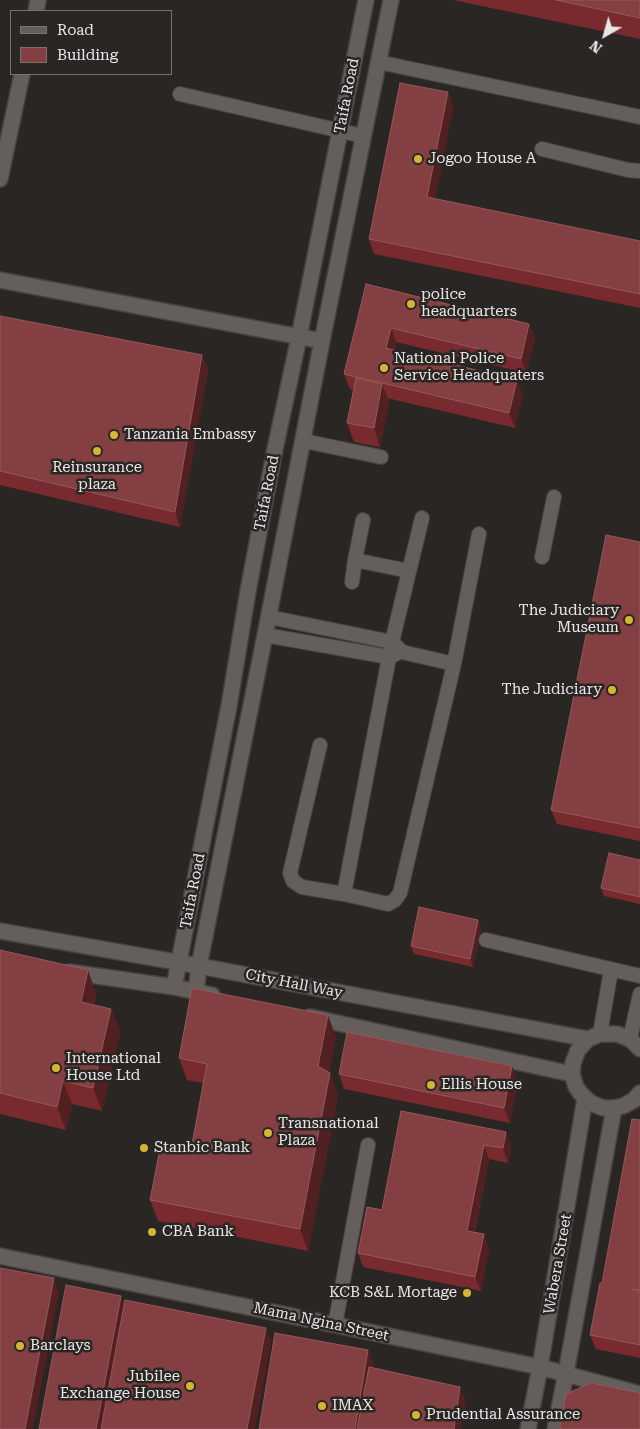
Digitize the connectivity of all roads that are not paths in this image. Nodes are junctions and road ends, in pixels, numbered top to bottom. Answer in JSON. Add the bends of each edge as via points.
{"nodes":[{"id":1,"x":366,"y":0,"type":"edge"},
{"id":2,"x":391,"y":0,"type":"edge"},
{"id":3,"x":378,"y":62,"type":"junction"},
{"id":4,"x":22,"y":75,"type":"edge"},
{"id":5,"x":180,"y":94,"type":"dead end"},
{"id":6,"x":640,"y":117,"type":"edge"},
{"id":7,"x":340,"y":131,"type":"junction"},
{"id":8,"x":363,"y":136,"type":"junction"},
{"id":9,"x":542,"y":150,"type":"dead end"},
{"id":10,"x":640,"y":171,"type":"edge"},
{"id":11,"x":0,"y":179,"type":"edge"},
{"id":12,"x":0,"y":280,"type":"edge"},
{"id":13,"x":299,"y":337,"type":"junction"},
{"id":14,"x":322,"y":341,"type":"junction"},
{"id":15,"x":304,"y":441,"type":"junction"},
{"id":16,"x":381,"y":457,"type":"dead end"},
{"id":17,"x":554,"y":497,"type":"dead end"},
{"id":18,"x":422,"y":518,"type":"dead end"},
{"id":19,"x":362,"y":520,"type":"dead end"},
{"id":20,"x":479,"y":534,"type":"dead end"},
{"id":21,"x":542,"y":557,"type":"dead end"},
{"id":22,"x":356,"y":560,"type":"junction"},
{"id":23,"x":409,"y":571,"type":"junction"},
{"id":24,"x":352,"y":582,"type":"dead end"},
{"id":25,"x":269,"y":617,"type":"junction"},
{"id":26,"x":266,"y":635,"type":"junction"},
{"id":27,"x":394,"y":650,"type":"junction"},
{"id":28,"x":454,"y":664,"type":"junction"},
{"id":29,"x":320,"y":745,"type":"dead end"},
{"id":30,"x":344,"y":894,"type":"junction"},
{"id":31,"x":0,"y":931,"type":"edge"},
{"id":32,"x":486,"y":940,"type":"dead end"},
{"id":33,"x":179,"y":963,"type":"junction"},
{"id":34,"x":199,"y":966,"type":"junction"},
{"id":35,"x":611,"y":970,"type":"junction"},
{"id":36,"x":58,"y":971,"type":"edge"},
{"id":37,"x":640,"y":976,"type":"edge"},
{"id":38,"x":174,"y":988,"type":"junction"},
{"id":39,"x":196,"y":992,"type":"junction"},
{"id":40,"x":640,"y":994,"type":"edge"},
{"id":41,"x":225,"y":998,"type":"edge"},
{"id":42,"x":292,"y":1013,"type":"edge"},
{"id":43,"x":594,"y":1037,"type":"junction"},
{"id":44,"x":635,"y":1044,"type":"edge"},
{"id":45,"x":572,"y":1074,"type":"junction"},
{"id":46,"x":640,"y":1094,"type":"edge"},
{"id":47,"x":585,"y":1098,"type":"junction"},
{"id":48,"x":614,"y":1108,"type":"junction"},
{"id":49,"x":368,"y":1145,"type":"dead end"},
{"id":50,"x":0,"y":1256,"type":"edge"},
{"id":51,"x":335,"y":1325,"type":"junction"},
{"id":52,"x":540,"y":1367,"type":"junction"},
{"id":53,"x":566,"y":1373,"type":"junction"},
{"id":54,"x":640,"y":1394,"type":"edge"},
{"id":55,"x":528,"y":1429,"type":"edge"},
{"id":56,"x":555,"y":1429,"type":"edge"}],
"edges":[{"from":1,"to":7,"type":"street","name":"Taifa Road"},
{"from":2,"to":3,"type":"street","name":"Taifa Road"},
{"from":3,"to":6,"type":"lane"},
{"from":3,"to":8,"type":"street","name":"Taifa Road"},
{"from":4,"to":11,"type":"street"},
{"from":5,"to":7,"type":"lane"},
{"from":7,"to":8,"type":"lane"},
{"from":7,"to":13,"type":"street","name":"Taifa Road"},
{"from":8,"to":14,"type":"street","name":"Taifa Road"},
{"from":9,"to":10,"type":"lane"},
{"from":12,"to":13,"type":"street"},
{"from":13,"to":14,"type":"street"},
{"from":13,"to":33,"type":"street","name":"Taifa Road","via":[[274,454]]},
{"from":14,"to":15,"type":"street","name":"Taifa Road"},
{"from":15,"to":16,"type":"lane"},
{"from":15,"to":25,"type":"street","name":"Taifa Road"},
{"from":17,"to":21,"type":"lane"},
{"from":18,"to":23,"type":"lane"},
{"from":19,"to":22,"type":"lane"},
{"from":20,"to":28,"type":"lane"},
{"from":22,"to":23,"type":"lane"},
{"from":22,"to":24,"type":"lane"},
{"from":23,"to":27,"type":"lane"},
{"from":25,"to":26,"type":"street","name":"Taifa Road"},
{"from":25,"to":27,"type":"lane"},
{"from":26,"to":27,"type":"lane"},
{"from":26,"to":34,"type":"street","name":"Taifa Road"},
{"from":27,"to":28,"type":"lane"},
{"from":27,"to":30,"type":"lane"},
{"from":28,"to":30,"type":"lane","via":[[400,893],[388,904]]},
{"from":29,"to":30,"type":"lane","via":[[290,872],[293,881],[302,886]]},
{"from":31,"to":33,"type":"street","name":"City Hall Way"},
{"from":32,"to":35,"type":"lane"},
{"from":33,"to":34,"type":"street","name":"City Hall Way"},
{"from":33,"to":38,"type":"street","name":"Taifa Road"},
{"from":34,"to":39,"type":"street","name":"Taifa Road"},
{"from":34,"to":43,"type":"street","name":"City Hall Way"},
{"from":35,"to":37,"type":"lane"},
{"from":35,"to":43,"type":"lane"},
{"from":36,"to":38,"type":"street"},
{"from":38,"to":39,"type":"street"},
{"from":39,"to":41,"type":"street"},
{"from":40,"to":44,"type":"lane"},
{"from":42,"to":45,"type":"street","name":"City Hall Way"},
{"from":43,"to":44,"type":"street","name":"City Hall Way","via":[[617,1034]]},
{"from":43,"to":45,"type":"street","via":[[578,1050]]},
{"from":45,"to":47,"type":"street","via":[[576,1087]]},
{"from":46,"to":48,"type":"street","via":[[623,1106]]},
{"from":47,"to":48,"type":"street","via":[[603,1108]]},
{"from":47,"to":52,"type":"street","name":"Wabera Street"},
{"from":48,"to":53,"type":"street"},
{"from":49,"to":51,"type":"lane"},
{"from":50,"to":51,"type":"street","name":"Mama Ngina Street"},
{"from":51,"to":52,"type":"street","name":"Mama Ngina Street"},
{"from":52,"to":53,"type":"street","name":"Mama Ngina Street"},
{"from":52,"to":55,"type":"street","name":"Wabera Street"},
{"from":53,"to":54,"type":"street","name":"Mama Ngina Street"},
{"from":53,"to":56,"type":"street"}]}
